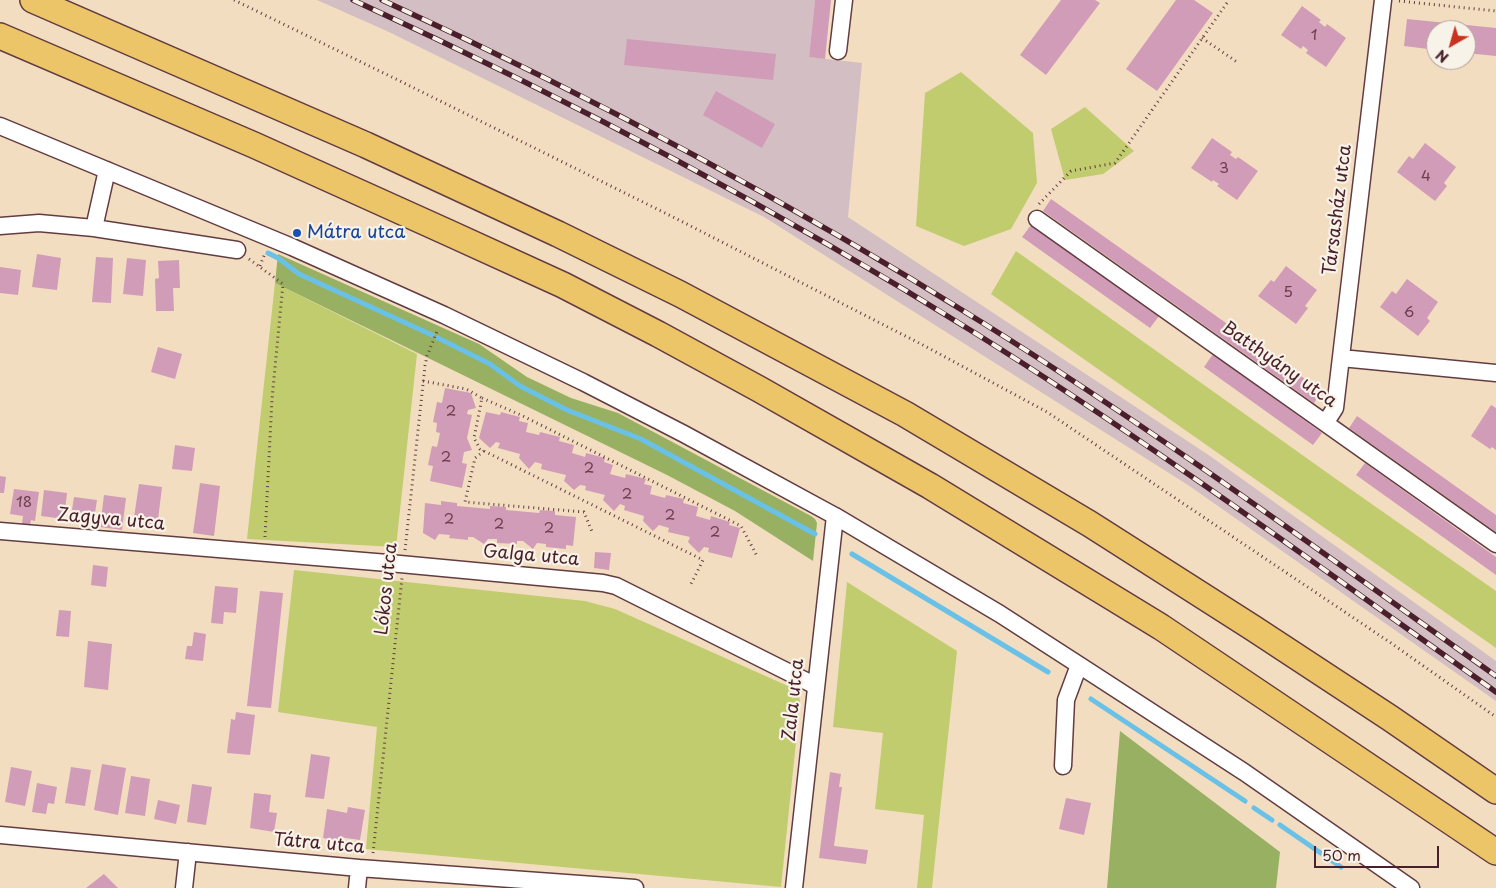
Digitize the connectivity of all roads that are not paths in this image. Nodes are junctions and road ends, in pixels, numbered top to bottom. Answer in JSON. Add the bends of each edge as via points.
{"nodes":[{"id":1,"x":33,"y":0,"type":"edge"},
{"id":2,"x":844,"y":0,"type":"edge"},
{"id":3,"x":1390,"y":0,"type":"edge"},
{"id":4,"x":0,"y":36,"type":"edge"},
{"id":5,"x":838,"y":51,"type":"dead end"},
{"id":6,"x":0,"y":126,"type":"edge"},
{"id":7,"x":107,"y":170,"type":"junction"},
{"id":8,"x":1038,"y":219,"type":"road end"},
{"id":9,"x":2,"y":228,"type":"edge"},
{"id":10,"x":94,"y":228,"type":"junction"},
{"id":11,"x":237,"y":250,"type":"road end"},
{"id":12,"x":1340,"y":358,"type":"junction"},
{"id":13,"x":1496,"y":373,"type":"edge"},
{"id":14,"x":1326,"y":422,"type":"junction"},
{"id":15,"x":835,"y":516,"type":"junction"},
{"id":16,"x":0,"y":531,"type":"edge"},
{"id":17,"x":1496,"y":544,"type":"edge"},
{"id":18,"x":219,"y":549,"type":"joint"},
{"id":19,"x":1079,"y":664,"type":"junction"},
{"id":20,"x":816,"y":686,"type":"junction"},
{"id":21,"x":1063,"y":766,"type":"dead end"},
{"id":22,"x":1496,"y":791,"type":"edge"},
{"id":23,"x":0,"y":835,"type":"edge"},
{"id":24,"x":188,"y":852,"type":"junction"},
{"id":25,"x":1496,"y":852,"type":"edge"},
{"id":26,"x":365,"y":868,"type":"junction"},
{"id":27,"x":184,"y":888,"type":"edge"},
{"id":28,"x":357,"y":888,"type":"edge"},
{"id":29,"x":635,"y":888,"type":"edge"},
{"id":30,"x":794,"y":888,"type":"edge"},
{"id":31,"x":1410,"y":888,"type":"edge"}],
"edges":[{"from":1,"to":22,"type":"highway","via":[[366,145],[558,234],[680,294],[905,414],[1090,524],[1390,718]]},
{"from":2,"to":5,"type":"street"},
{"from":3,"to":12,"type":"street","name":"Társasház utca"},
{"from":4,"to":25,"type":"highway","via":[[254,145],[563,285],[751,384],[930,486],[1161,627]]},
{"from":6,"to":7,"type":"street"},
{"from":7,"to":10,"type":"street"},
{"from":7,"to":15,"type":"street","via":[[292,247],[600,390]]},
{"from":8,"to":14,"type":"street","name":"Batthyány utca"},
{"from":9,"to":10,"type":"street","via":[[39,223]]},
{"from":10,"to":11,"type":"street"},
{"from":12,"to":13,"type":"street"},
{"from":12,"to":14,"type":"street","name":"Társasház utca","via":[[1334,408]]},
{"from":14,"to":17,"type":"street","name":"Batthyány utca"},
{"from":15,"to":19,"type":"street"},
{"from":15,"to":20,"type":"street","name":"Zala utca"},
{"from":16,"to":18,"type":"street","name":"Zagyva utca"},
{"from":18,"to":20,"type":"street","name":"Galga utca","via":[[603,583],[616,586]]},
{"from":19,"to":21,"type":"street","via":[[1066,700]]},
{"from":19,"to":31,"type":"street","via":[[1244,772]]},
{"from":20,"to":30,"type":"street","name":"Zala utca"},
{"from":23,"to":24,"type":"street","name":"Tátra utca"},
{"from":24,"to":26,"type":"street","name":"Tátra utca"},
{"from":24,"to":27,"type":"street"},
{"from":26,"to":28,"type":"street"},
{"from":26,"to":29,"type":"street","name":"Tátra utca"}]}
